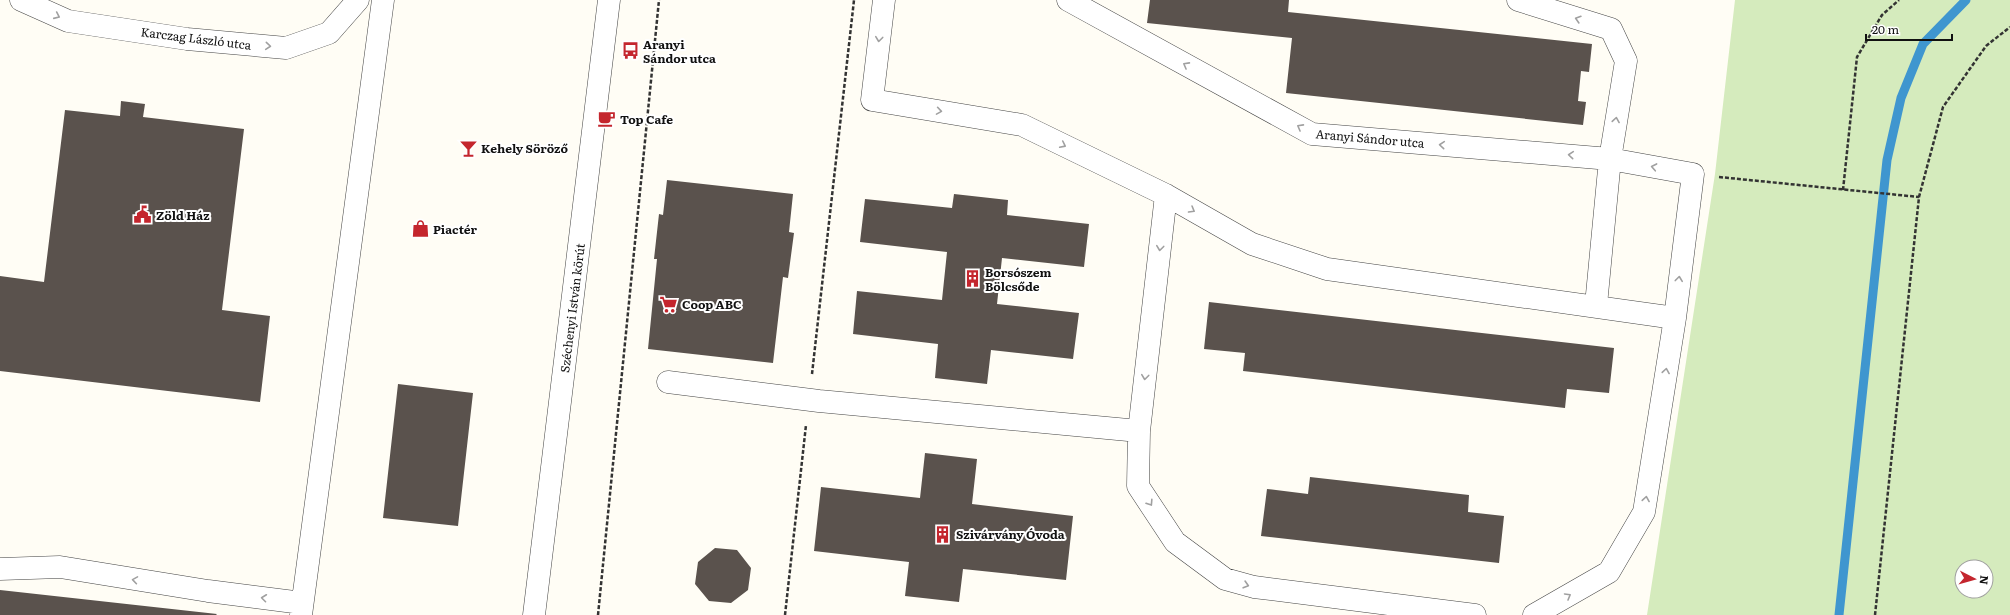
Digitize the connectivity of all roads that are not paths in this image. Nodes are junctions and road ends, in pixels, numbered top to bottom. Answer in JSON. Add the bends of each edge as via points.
{"nodes":[{"id":1,"x":21,"y":0,"type":"edge"},
{"id":2,"x":358,"y":0,"type":"edge"},
{"id":3,"x":383,"y":0,"type":"edge"},
{"id":4,"x":609,"y":0,"type":"edge"},
{"id":5,"x":884,"y":0,"type":"edge"},
{"id":6,"x":1068,"y":0,"type":"edge"},
{"id":7,"x":1518,"y":0,"type":"edge"},
{"id":8,"x":1610,"y":158,"type":"junction"},
{"id":9,"x":1166,"y":195,"type":"junction"},
{"id":10,"x":1596,"y":305,"type":"junction"},
{"id":11,"x":1675,"y":318,"type":"junction"},
{"id":12,"x":668,"y":382,"type":"dead end"},
{"id":13,"x":1139,"y":431,"type":"junction"},
{"id":14,"x":0,"y":569,"type":"edge"},
{"id":15,"x":302,"y":609,"type":"edge"},
{"id":16,"x":534,"y":615,"type":"edge"},
{"id":17,"x":1475,"y":615,"type":"edge"},
{"id":18,"x":1534,"y":615,"type":"edge"}],
"edges":[{"from":1,"to":2,"type":"street","name":"Karczag László utca","one_way":true,"via":[[68,21],[187,39],[286,48],[329,33]]},
{"from":3,"to":15,"type":"street"},
{"from":4,"to":16,"type":"street","name":"Széchenyi István körút"},
{"from":5,"to":9,"type":"street","one_way":true,"via":[[872,100],[1022,125]]},
{"from":8,"to":6,"type":"street","name":"Aranyi Sándor utca","one_way":true,"via":[[1312,134]]},
{"from":8,"to":7,"type":"street","one_way":true,"via":[[1626,61],[1610,29]]},
{"from":8,"to":10,"type":"street"},
{"from":11,"to":8,"type":"street","name":"Aranyi Sándor utca","one_way":true,"via":[[1693,174]]},
{"from":9,"to":10,"type":"street","one_way":true,"via":[[1252,244],[1327,269]]},
{"from":9,"to":13,"type":"street","one_way":true},
{"from":10,"to":11,"type":"street"},
{"from":18,"to":11,"type":"street","one_way":true,"via":[[1608,572],[1644,512]]},
{"from":12,"to":13,"type":"street","via":[[809,399]]},
{"from":13,"to":17,"type":"street","one_way":true,"via":[[1138,486],[1175,542],[1225,579],[1254,587]]},
{"from":15,"to":14,"type":"street","one_way":true,"via":[[60,567]]}]}
